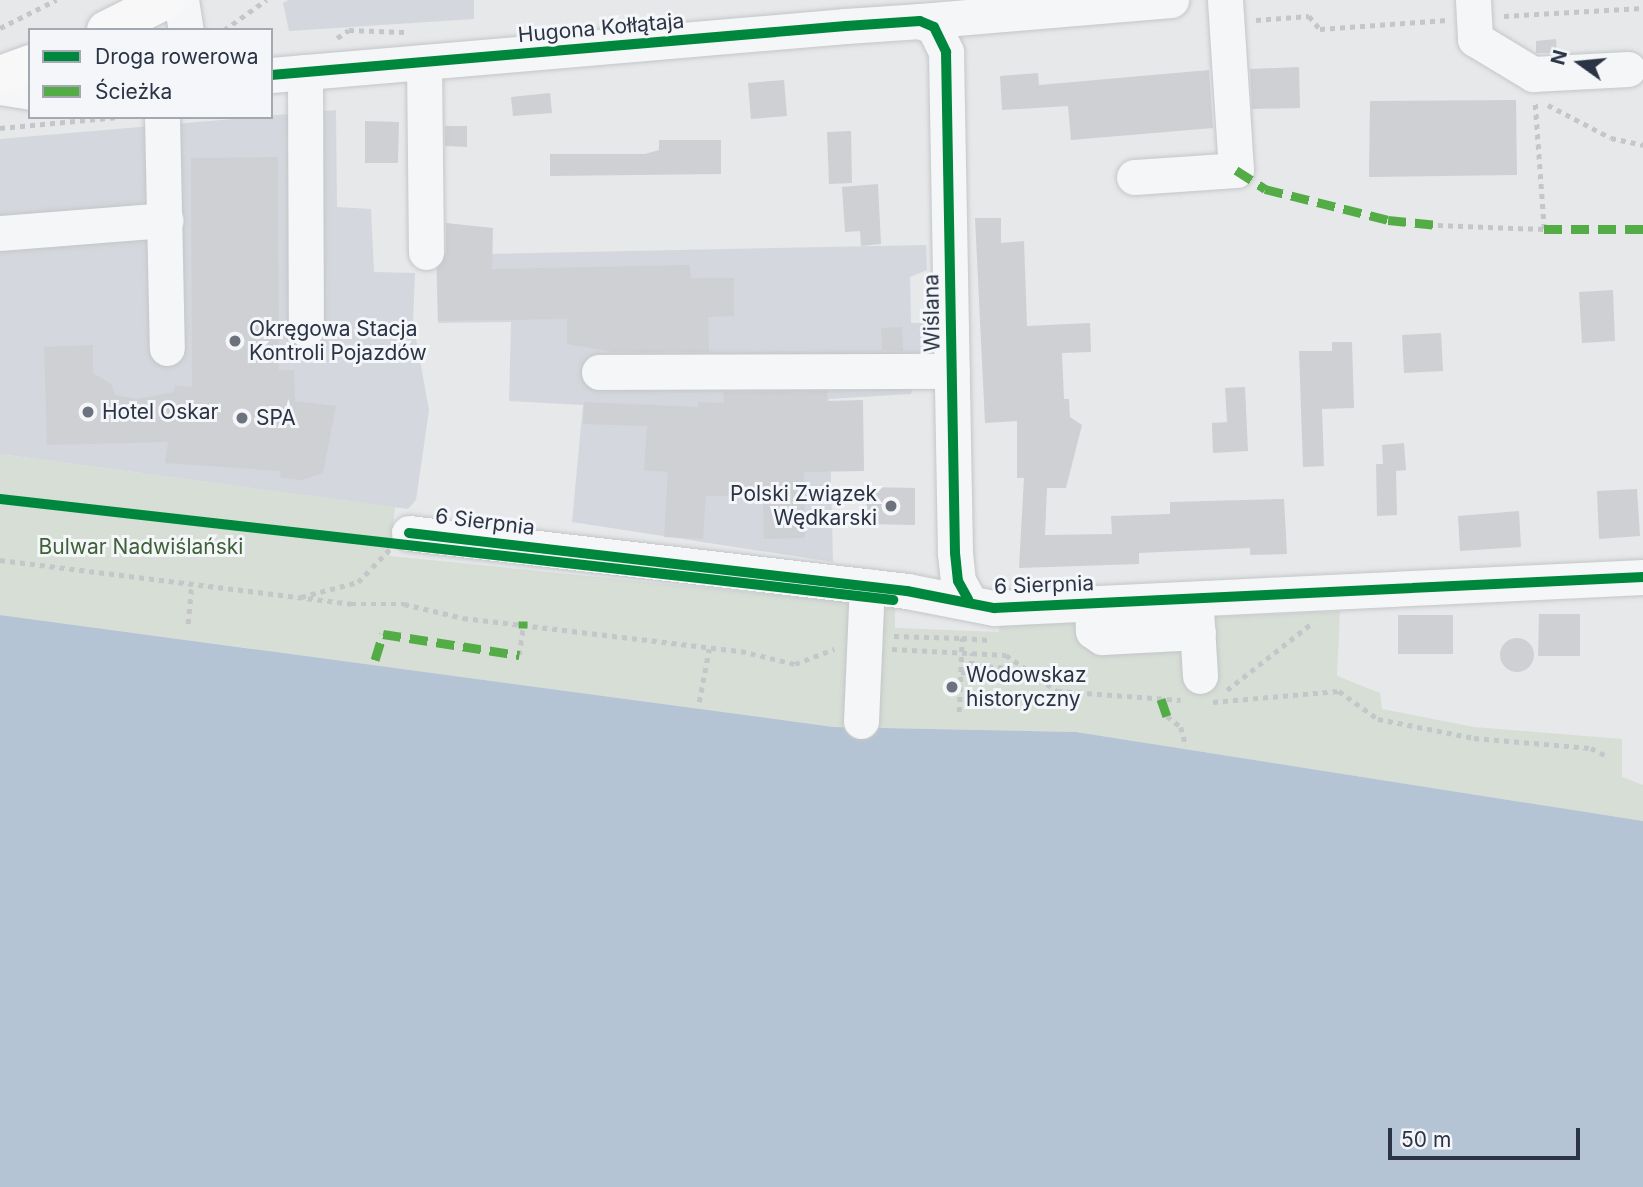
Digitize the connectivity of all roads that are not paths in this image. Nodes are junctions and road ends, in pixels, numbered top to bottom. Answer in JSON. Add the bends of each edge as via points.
{"nodes":[{"id":1,"x":181,"y":0,"type":"edge"},
{"id":2,"x":1171,"y":0,"type":"edge"},
{"id":3,"x":1064,"y":4,"type":"edge"},
{"id":4,"x":1474,"y":9,"type":"edge"},
{"id":5,"x":1225,"y":11,"type":"edge"},
{"id":6,"x":806,"y":15,"type":"edge"},
{"id":7,"x":927,"y":24,"type":"junction"},
{"id":8,"x":186,"y":28,"type":"edge"},
{"id":9,"x":424,"y":62,"type":"junction"},
{"id":10,"x":28,"y":65,"type":"edge"},
{"id":11,"x":1628,"y":69,"type":"dead end"},
{"id":12,"x":288,"y":74,"type":"edge"},
{"id":13,"x":0,"y":75,"type":"edge"},
{"id":14,"x":0,"y":87,"type":"edge"},
{"id":15,"x":28,"y":92,"type":"edge"},
{"id":16,"x":162,"y":119,"type":"edge"},
{"id":17,"x":1135,"y":177,"type":"dead end"},
{"id":18,"x":165,"y":220,"type":"junction"},
{"id":19,"x":0,"y":233,"type":"edge"},
{"id":20,"x":426,"y":252,"type":"dead end"},
{"id":21,"x":306,"y":329,"type":"dead end"},
{"id":22,"x":167,"y":348,"type":"dead end"},
{"id":23,"x":952,"y":371,"type":"junction"},
{"id":24,"x":599,"y":372,"type":"dead end"},
{"id":25,"x":404,"y":542,"type":"road end"},
{"id":26,"x":1643,"y":577,"type":"edge"},
{"id":27,"x":867,"y":586,"type":"junction"},
{"id":28,"x":1196,"y":598,"type":"junction"},
{"id":29,"x":968,"y":599,"type":"junction"},
{"id":30,"x":1092,"y":603,"type":"junction"},
{"id":31,"x":1198,"y":632,"type":"junction"},
{"id":32,"x":1199,"y":695,"type":"road end"},
{"id":33,"x":860,"y":721,"type":"dead end"}],
"edges":[{"from":1,"to":8,"type":"street"},
{"from":2,"to":3,"type":"street","name":"Hugona Kołłątaja"},
{"from":3,"to":7,"type":"street","name":"Hugona Kołłątaja"},
{"from":4,"to":11,"type":"street","via":[[1475,39],[1534,74]]},
{"from":5,"to":17,"type":"street","via":[[1236,170]]},
{"from":6,"to":7,"type":"street","name":"Hugona Kołłątaja"},
{"from":6,"to":9,"type":"street","name":"Hugona Kołłątaja"},
{"from":7,"to":23,"type":"street","name":"Wiślana","via":[[946,52]]},
{"from":9,"to":12,"type":"street","name":"Hugona Kołłątaja"},
{"from":9,"to":20,"type":"street"},
{"from":10,"to":13,"type":"main road"},
{"from":12,"to":21,"type":"street"},
{"from":14,"to":15,"type":"street"},
{"from":16,"to":18,"type":"street"},
{"from":18,"to":19,"type":"street"},
{"from":18,"to":22,"type":"street"},
{"from":23,"to":24,"type":"street"},
{"from":23,"to":29,"type":"street","name":"Wiślana","via":[[955,553],[958,581]]},
{"from":25,"to":27,"type":"street","name":"6 Sierpnia"},
{"from":26,"to":28,"type":"street","name":"6 Sierpnia"},
{"from":27,"to":29,"type":"street","name":"6 Sierpnia"},
{"from":27,"to":33,"type":"street","via":[[877,637]]},
{"from":28,"to":30,"type":"street","name":"6 Sierpnia"},
{"from":28,"to":31,"type":"street"},
{"from":29,"to":30,"type":"street","name":"6 Sierpnia","via":[[994,608]]},
{"from":30,"to":31,"type":"street","via":[[1093,631],[1102,637]]},
{"from":31,"to":32,"type":"street"}]}
